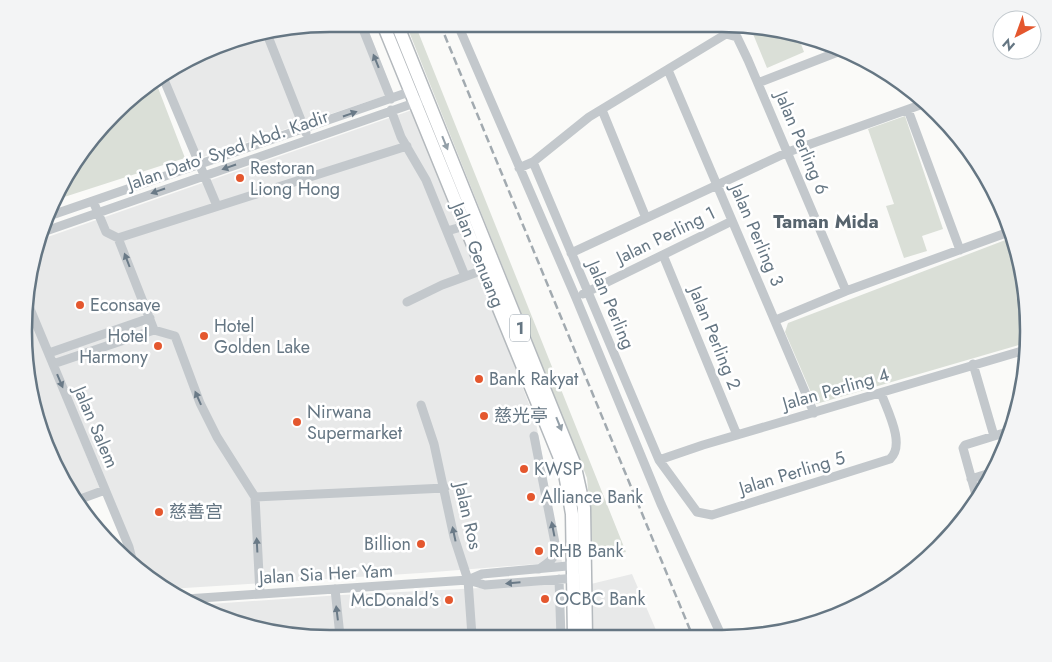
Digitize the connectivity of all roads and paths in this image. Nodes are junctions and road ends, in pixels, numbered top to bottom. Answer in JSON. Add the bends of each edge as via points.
{"nodes":[{"id":1,"x":363,"y":32,"type":"edge"},
{"id":2,"x":387,"y":32,"type":"edge"},
{"id":3,"x":399,"y":32,"type":"edge"},
{"id":4,"x":461,"y":32,"type":"edge"},
{"id":5,"x":269,"y":39,"type":"edge"},
{"id":6,"x":833,"y":54,"type":"edge"},
{"id":7,"x":668,"y":70,"type":"junction"},
{"id":8,"x":165,"y":83,"type":"edge"},
{"id":9,"x":758,"y":83,"type":"junction"},
{"id":10,"x":418,"y":97,"type":"junction"},
{"id":11,"x":391,"y":99,"type":"junction"},
{"id":12,"x":917,"y":106,"type":"edge"},
{"id":13,"x":391,"y":110,"type":"junction"},
{"id":14,"x":602,"y":110,"type":"junction"},
{"id":15,"x":908,"y":110,"type":"junction"},
{"id":16,"x":304,"y":130,"type":"junction"},
{"id":17,"x":309,"y":140,"type":"junction"},
{"id":18,"x":407,"y":146,"type":"junction"},
{"id":19,"x":788,"y":152,"type":"junction"},
{"id":20,"x":533,"y":162,"type":"junction"},
{"id":21,"x":200,"y":164,"type":"junction"},
{"id":22,"x":519,"y":168,"type":"junction"},
{"id":23,"x":444,"y":173,"type":"junction"},
{"id":24,"x":204,"y":176,"type":"junction"},
{"id":25,"x":426,"y":180,"type":"junction"},
{"id":26,"x":717,"y":185,"type":"junction"},
{"id":27,"x":93,"y":201,"type":"junction"},
{"id":28,"x":217,"y":206,"type":"junction"},
{"id":29,"x":97,"y":212,"type":"junction"},
{"id":30,"x":57,"y":213,"type":"edge"},
{"id":31,"x":646,"y":218,"type":"junction"},
{"id":32,"x":732,"y":221,"type":"junction"},
{"id":33,"x":466,"y":226,"type":"junction"},
{"id":34,"x":50,"y":229,"type":"edge"},
{"id":35,"x":447,"y":231,"type":"junction"},
{"id":36,"x":1004,"y":235,"type":"edge"},
{"id":37,"x":118,"y":238,"type":"junction"},
{"id":38,"x":960,"y":250,"type":"junction"},
{"id":39,"x":571,"y":253,"type":"junction"},
{"id":40,"x":663,"y":254,"type":"junction"},
{"id":41,"x":483,"y":270,"type":"junction"},
{"id":42,"x":465,"y":276,"type":"junction"},
{"id":43,"x":846,"y":291,"type":"junction"},
{"id":44,"x":588,"y":292,"type":"junction"},
{"id":45,"x":576,"y":298,"type":"junction"},
{"id":46,"x":407,"y":302,"type":"dead end"},
{"id":47,"x":33,"y":315,"type":"edge"},
{"id":48,"x":150,"y":318,"type":"junction"},
{"id":49,"x":776,"y":320,"type":"junction"},
{"id":50,"x":154,"y":330,"type":"junction"},
{"id":51,"x":1019,"y":352,"type":"edge"},
{"id":52,"x":49,"y":353,"type":"junction"},
{"id":53,"x":52,"y":364,"type":"junction"},
{"id":54,"x":973,"y":364,"type":"junction"},
{"id":55,"x":881,"y":393,"type":"junction"},
{"id":56,"x":421,"y":405,"type":"dead end"},
{"id":57,"x":814,"y":413,"type":"junction"},
{"id":58,"x":1001,"y":434,"type":"edge"},
{"id":59,"x":737,"y":435,"type":"junction"},
{"id":60,"x":534,"y":436,"type":"dead end"},
{"id":61,"x":994,"y":436,"type":"junction"},
{"id":62,"x":659,"y":460,"type":"junction"},
{"id":63,"x":982,"y":475,"type":"edge"},
{"id":64,"x":971,"y":479,"type":"junction"},
{"id":65,"x":444,"y":488,"type":"junction"},
{"id":66,"x":974,"y":489,"type":"edge"},
{"id":67,"x":104,"y":490,"type":"junction"},
{"id":68,"x":255,"y":497,"type":"junction"},
{"id":69,"x":84,"y":498,"type":"edge"},
{"id":70,"x":130,"y":551,"type":"edge"},
{"id":71,"x":539,"y":569,"type":"junction"},
{"id":72,"x":579,"y":572,"type":"junction"},
{"id":73,"x":559,"y":579,"type":"junction"},
{"id":74,"x":468,"y":580,"type":"junction"},
{"id":75,"x":335,"y":589,"type":"junction"},
{"id":76,"x":260,"y":594,"type":"junction"},
{"id":77,"x":198,"y":598,"type":"edge"},
{"id":78,"x":339,"y":630,"type":"edge"},
{"id":79,"x":472,"y":630,"type":"edge"},
{"id":80,"x":561,"y":630,"type":"edge"},
{"id":81,"x":575,"y":630,"type":"edge"},
{"id":82,"x":585,"y":630,"type":"edge"},
{"id":83,"x":718,"y":630,"type":"edge"}],
"edges":[{"from":11,"to":1,"type":"street","one_way":true},
{"from":2,"to":10,"type":"highway","name":"Jalan Genuang","number":"1"},
{"from":3,"to":10,"type":"highway","name":"Jalan Genuang","number":"1"},
{"from":4,"to":22,"type":"street"},
{"from":5,"to":16,"type":"street"},
{"from":6,"to":9,"type":"street"},
{"from":7,"to":9,"type":"street","name":"Jalan Perling 6","via":[[726,34],[738,36]]},
{"from":7,"to":14,"type":"street"},
{"from":7,"to":26,"type":"street","name":"Jalan Perling 3"},
{"from":8,"to":21,"type":"street"},
{"from":9,"to":19,"type":"street","name":"Jalan Perling 6"},
{"from":10,"to":11,"type":"street","name":"Jalan Dato' Syed Abd. Kadir"},
{"from":10,"to":13,"type":"street","name":"Jalan Dato' Syed Abd. Kadir"},
{"from":10,"to":23,"type":"highway","name":"Jalan Genuang","number":"1"},
{"from":10,"to":72,"type":"highway","name":"Jalan Genuang","number":"1","one_way":true,"via":[[574,463],[583,495]]},
{"from":16,"to":11,"type":"street","name":"Jalan Dato' Syed Abd. Kadir","one_way":true},
{"from":12,"to":15,"type":"street"},
{"from":13,"to":17,"type":"street","name":"Jalan Dato' Syed Abd. Kadir"},
{"from":13,"to":18,"type":"street"},
{"from":14,"to":20,"type":"street"},
{"from":14,"to":31,"type":"street"},
{"from":15,"to":19,"type":"street"},
{"from":15,"to":38,"type":"street"},
{"from":16,"to":17,"type":"street"},
{"from":16,"to":21,"type":"street","name":"Jalan Dato' Syed Abd. Kadir"},
{"from":17,"to":24,"type":"street","name":"Jalan Dato' Syed Abd. Kadir","one_way":true},
{"from":18,"to":25,"type":"street"},
{"from":18,"to":28,"type":"street"},
{"from":19,"to":26,"type":"street"},
{"from":19,"to":43,"type":"street","name":"Jalan Perling 6"},
{"from":20,"to":22,"type":"street"},
{"from":20,"to":39,"type":"street","name":"Jalan Perling"},
{"from":21,"to":24,"type":"street"},
{"from":21,"to":27,"type":"street","name":"Jalan Dato' Syed Abd. Kadir"},
{"from":22,"to":45,"type":"street"},
{"from":23,"to":25,"type":"street"},
{"from":23,"to":33,"type":"highway","name":"Jalan Genuang","number":"1"},
{"from":24,"to":28,"type":"street"},
{"from":24,"to":29,"type":"street","name":"Jalan Dato' Syed Abd. Kadir","one_way":true},
{"from":25,"to":35,"type":"street"},
{"from":26,"to":31,"type":"street"},
{"from":26,"to":32,"type":"street","name":"Jalan Perling 3"},
{"from":27,"to":29,"type":"street"},
{"from":27,"to":30,"type":"street","name":"Jalan Dato' Syed Abd. Kadir"},
{"from":28,"to":37,"type":"street"},
{"from":29,"to":34,"type":"street","name":"Jalan Dato' Syed Abd. Kadir"},
{"from":29,"to":37,"type":"street","via":[[106,232]]},
{"from":31,"to":39,"type":"street"},
{"from":32,"to":40,"type":"street","name":"Jalan Perling 1"},
{"from":32,"to":49,"type":"street","name":"Jalan Perling 3"},
{"from":33,"to":35,"type":"street"},
{"from":33,"to":41,"type":"highway","name":"Jalan Genuang","number":"1"},
{"from":35,"to":42,"type":"street"},
{"from":36,"to":38,"type":"street"},
{"from":48,"to":37,"type":"street","one_way":true},
{"from":38,"to":43,"type":"street"},
{"from":39,"to":44,"type":"street","name":"Jalan Perling"},
{"from":40,"to":44,"type":"street","name":"Jalan Perling 1"},
{"from":40,"to":59,"type":"street","name":"Jalan Perling 2"},
{"from":41,"to":42,"type":"street"},
{"from":41,"to":72,"type":"highway","name":"Jalan Genuang","number":"1","via":[[566,473]]},
{"from":42,"to":46,"type":"street"},
{"from":43,"to":49,"type":"street"},
{"from":44,"to":45,"type":"street","name":"Jalan Perling 1"},
{"from":44,"to":62,"type":"street","name":"Jalan Perling"},
{"from":45,"to":83,"type":"street","via":[[661,504]]},
{"from":47,"to":52,"type":"street","name":"Jalan Salem"},
{"from":48,"to":50,"type":"street"},
{"from":48,"to":52,"type":"street"},
{"from":49,"to":57,"type":"street","name":"Jalan Perling 3"},
{"from":50,"to":53,"type":"street"},
{"from":68,"to":50,"type":"street","one_way":true,"via":[[200,403],[174,336]]},
{"from":51,"to":54,"type":"street","name":"Jalan Perling 4"},
{"from":52,"to":53,"type":"street","name":"Jalan Salem"},
{"from":53,"to":67,"type":"street","name":"Jalan Salem","one_way":true},
{"from":54,"to":55,"type":"street","name":"Jalan Perling 4"},
{"from":54,"to":61,"type":"street"},
{"from":55,"to":57,"type":"street","name":"Jalan Perling 4"},
{"from":55,"to":62,"type":"street","name":"Jalan Perling 5","via":[[898,442],[896,452],[890,458],[712,515],[702,514],[693,507]]},
{"from":56,"to":65,"type":"street","name":"Jalan Ros"},
{"from":57,"to":59,"type":"street","name":"Jalan Perling 4"},
{"from":58,"to":61,"type":"street"},
{"from":59,"to":62,"type":"street","name":"Jalan Perling 4"},
{"from":71,"to":60,"type":"street","one_way":true,"via":[[552,561],[556,548]]},
{"from":61,"to":64,"type":"street","via":[[963,448]]},
{"from":63,"to":64,"type":"street"},
{"from":64,"to":66,"type":"street"},
{"from":65,"to":68,"type":"street"},
{"from":74,"to":65,"type":"street","name":"Jalan Ros","one_way":true,"via":[[454,537]]},
{"from":67,"to":69,"type":"street"},
{"from":67,"to":70,"type":"street","name":"Jalan Salem"},
{"from":76,"to":68,"type":"street","one_way":true},
{"from":71,"to":72,"type":"street","name":"Jalan Sia Her Yam"},
{"from":71,"to":74,"type":"street","name":"Jalan Sia Her Yam","via":[[482,574]]},
{"from":72,"to":73,"type":"street","name":"Jalan Sia Her Yam"},
{"from":72,"to":81,"type":"highway","name":"Jalan Genuang","number":"1"},
{"from":72,"to":82,"type":"highway","name":"Jalan Genuang","number":"1"},
{"from":73,"to":74,"type":"street","name":"Jalan Sia Her Yam","one_way":true,"via":[[485,585]]},
{"from":73,"to":80,"type":"street"},
{"from":74,"to":75,"type":"street","name":"Jalan Sia Her Yam"},
{"from":74,"to":79,"type":"street","name":"Jalan Ros"},
{"from":75,"to":76,"type":"street","name":"Jalan Sia Her Yam"},
{"from":78,"to":75,"type":"street","one_way":true},
{"from":76,"to":77,"type":"street","name":"Jalan Sia Her Yam"}]}
